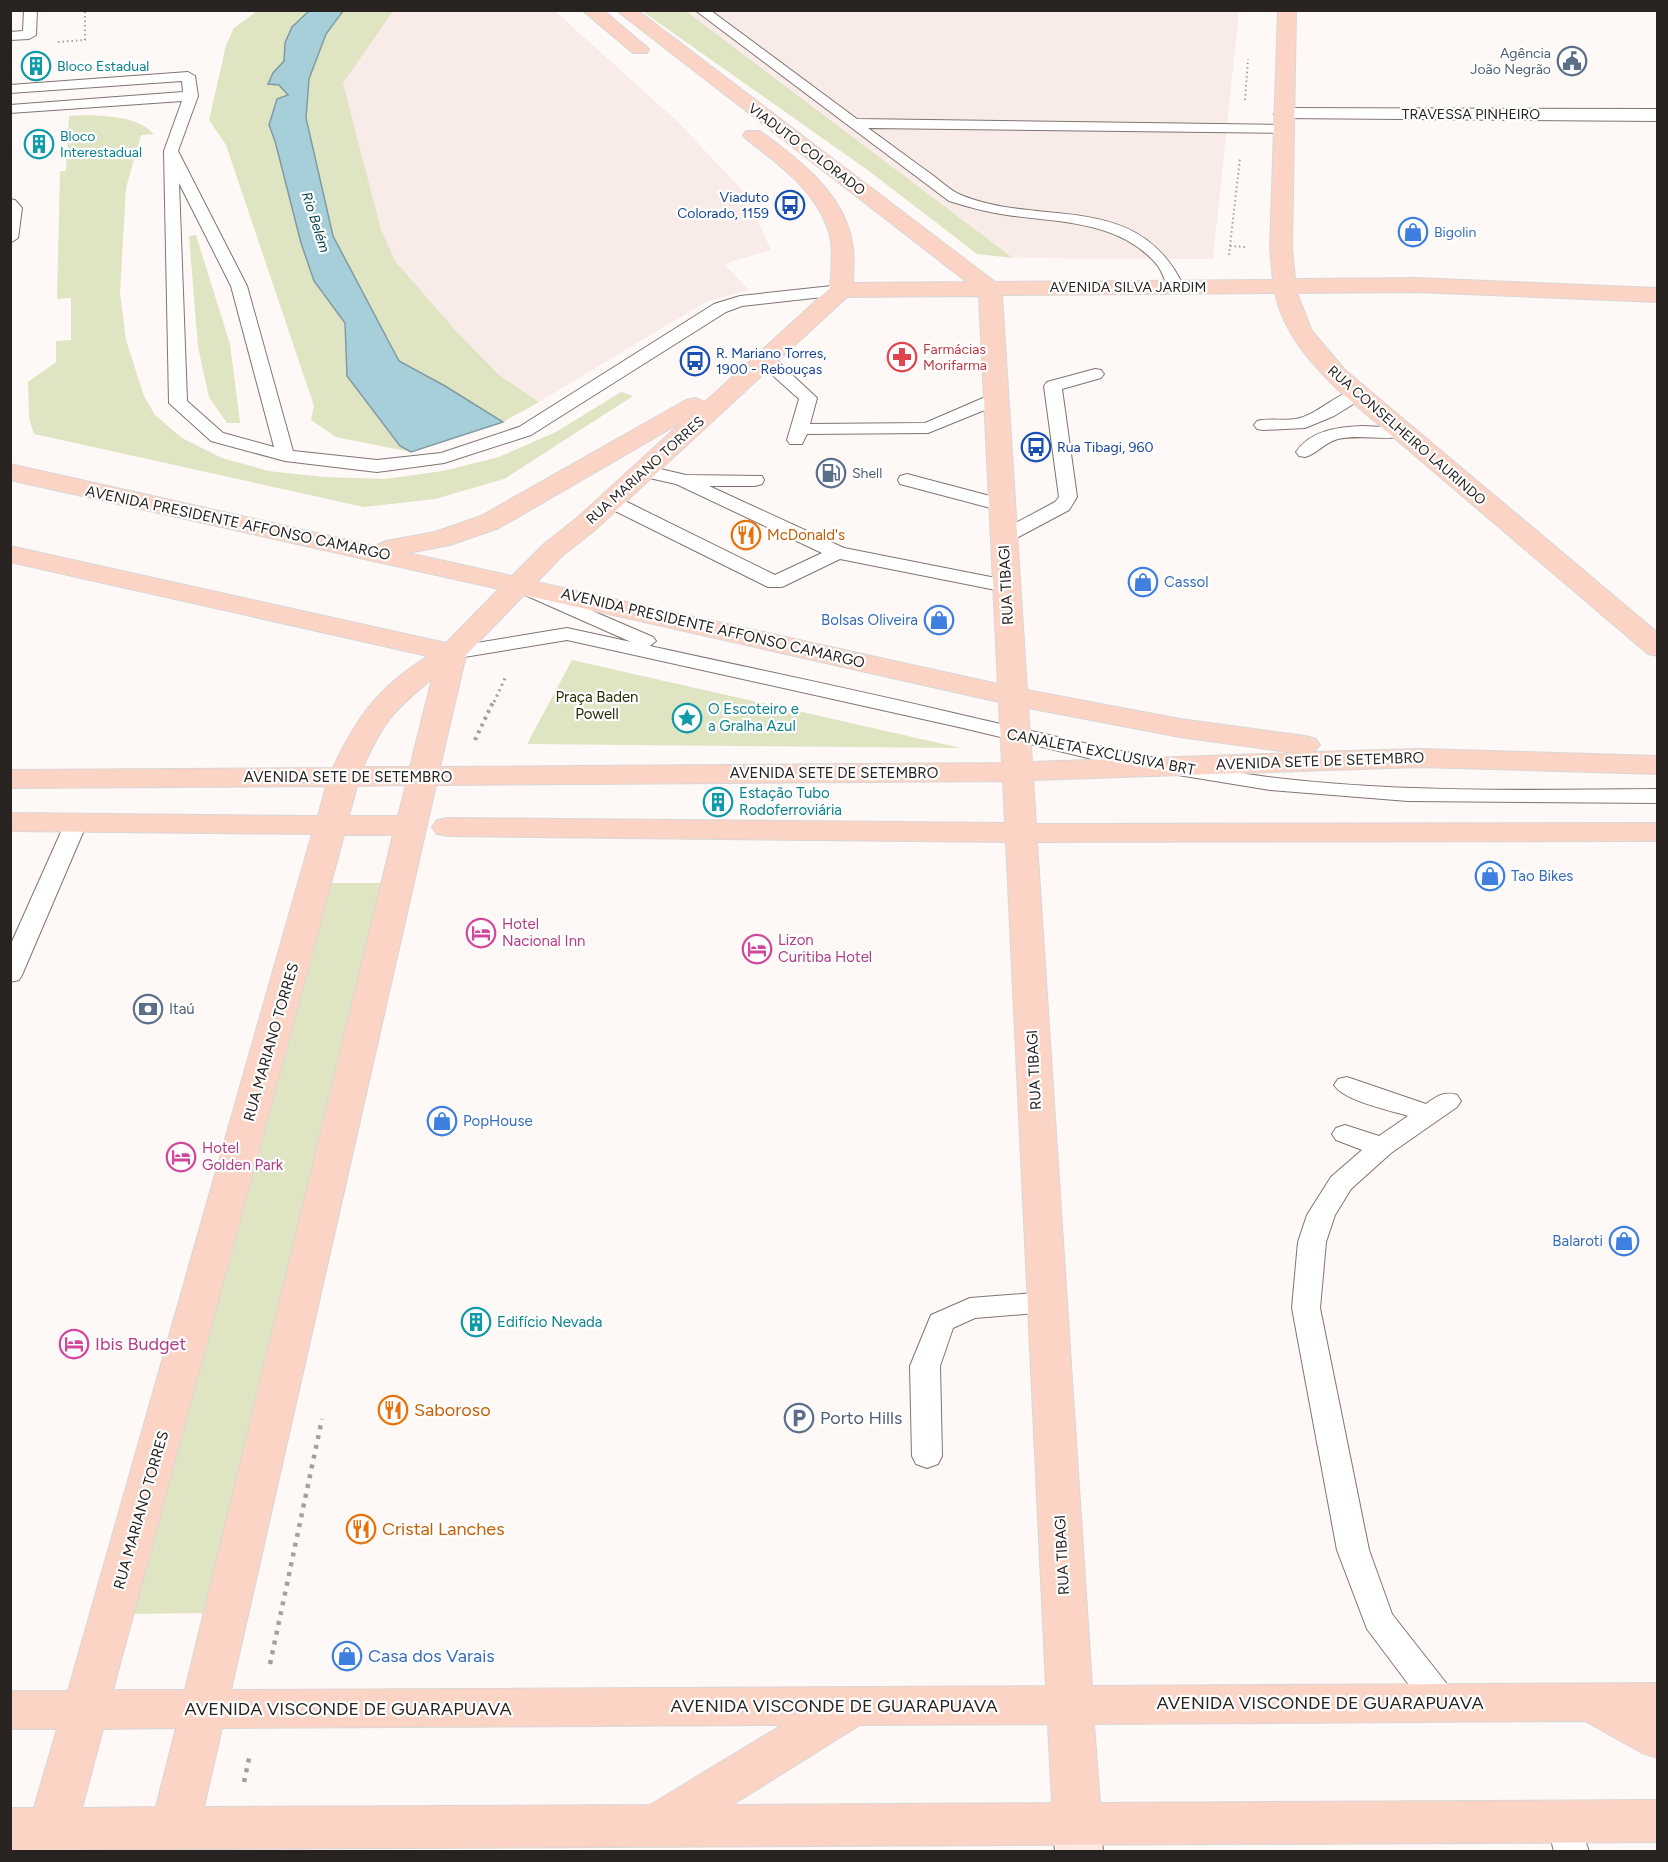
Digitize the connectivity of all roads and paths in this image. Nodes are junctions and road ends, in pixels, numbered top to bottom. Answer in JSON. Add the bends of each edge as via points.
{"nodes":[{"id":1,"x":31,"y":10,"type":"edge"},
{"id":2,"x":85,"y":10,"type":"edge"},
{"id":3,"x":591,"y":10,"type":"edge"},
{"id":4,"x":625,"y":10,"type":"edge"},
{"id":5,"x":701,"y":10,"type":"edge"},
{"id":6,"x":1287,"y":10,"type":"edge"},
{"id":7,"x":10,"y":36,"type":"edge"},
{"id":8,"x":85,"y":40,"type":"dead end"},
{"id":9,"x":1248,"y":56,"type":"dead end"},
{"id":10,"x":660,"y":64,"type":"dead end"},
{"id":11,"x":10,"y":89,"type":"edge"},
{"id":12,"x":191,"y":96,"type":"junction"},
{"id":13,"x":10,"y":109,"type":"edge"},
{"id":14,"x":1658,"y":115,"type":"edge"},
{"id":15,"x":1284,"y":121,"type":"junction"},
{"id":16,"x":850,"y":123,"type":"junction"},
{"id":17,"x":741,"y":126,"type":"dead end"},
{"id":18,"x":1244,"y":129,"type":"junction"},
{"id":19,"x":171,"y":151,"type":"junction"},
{"id":20,"x":10,"y":204,"type":"edge"},
{"id":21,"x":10,"y":238,"type":"edge"},
{"id":22,"x":1165,"y":264,"type":"junction"},
{"id":23,"x":1626,"y":273,"type":"dead end"},
{"id":24,"x":1415,"y":285,"type":"junction"},
{"id":25,"x":1284,"y":286,"type":"junction"},
{"id":26,"x":1176,"y":287,"type":"junction"},
{"id":27,"x":990,"y":288,"type":"junction"},
{"id":28,"x":841,"y":290,"type":"junction"},
{"id":29,"x":1658,"y":295,"type":"edge"},
{"id":30,"x":758,"y":366,"type":"junction"},
{"id":31,"x":1095,"y":374,"type":"dead end"},
{"id":32,"x":1357,"y":394,"type":"junction"},
{"id":33,"x":996,"y":399,"type":"junction"},
{"id":34,"x":1263,"y":425,"type":"dead end"},
{"id":35,"x":1400,"y":432,"type":"junction"},
{"id":36,"x":1305,"y":452,"type":"dead end"},
{"id":37,"x":285,"y":456,"type":"junction"},
{"id":38,"x":931,"y":466,"type":"dead end"},
{"id":39,"x":643,"y":471,"type":"junction"},
{"id":40,"x":10,"y":472,"type":"edge"},
{"id":41,"x":682,"y":480,"type":"junction"},
{"id":42,"x":755,"y":480,"type":"dead end"},
{"id":43,"x":907,"y":480,"type":"dead end"},
{"id":44,"x":933,"y":486,"type":"junction"},
{"id":45,"x":610,"y":501,"type":"junction"},
{"id":46,"x":1002,"y":505,"type":"junction"},
{"id":47,"x":1004,"y":537,"type":"junction"},
{"id":48,"x":366,"y":551,"type":"junction"},
{"id":49,"x":838,"y":553,"type":"junction"},
{"id":50,"x":10,"y":554,"type":"edge"},
{"id":51,"x":519,"y":585,"type":"junction"},
{"id":52,"x":1006,"y":586,"type":"junction"},
{"id":53,"x":525,"y":641,"type":"junction"},
{"id":54,"x":1658,"y":648,"type":"edge"},
{"id":55,"x":453,"y":653,"type":"junction"},
{"id":56,"x":695,"y":662,"type":"junction"},
{"id":57,"x":1013,"y":696,"type":"junction"},
{"id":58,"x":1015,"y":735,"type":"junction"},
{"id":59,"x":473,"y":744,"type":"dead end"},
{"id":60,"x":1420,"y":758,"type":"junction"},
{"id":61,"x":1162,"y":765,"type":"junction"},
{"id":62,"x":1658,"y":765,"type":"edge"},
{"id":63,"x":1017,"y":772,"type":"junction"},
{"id":64,"x":344,"y":777,"type":"junction"},
{"id":65,"x":422,"y":777,"type":"junction"},
{"id":66,"x":10,"y":779,"type":"edge"},
{"id":67,"x":1658,"y":796,"type":"edge"},
{"id":68,"x":10,"y":822,"type":"edge"},
{"id":69,"x":76,"y":823,"type":"junction"},
{"id":70,"x":332,"y":826,"type":"junction"},
{"id":71,"x":429,"y":826,"type":"junction"},
{"id":72,"x":1658,"y":832,"type":"edge"},
{"id":73,"x":1021,"y":833,"type":"junction"},
{"id":74,"x":10,"y":975,"type":"edge"},
{"id":75,"x":1347,"y":1085,"type":"dead end"},
{"id":76,"x":1345,"y":1134,"type":"dead end"},
{"id":77,"x":1382,"y":1147,"type":"junction"},
{"id":78,"x":1048,"y":1302,"type":"junction"},
{"id":79,"x":927,"y":1456,"type":"dead end"},
{"id":80,"x":1590,"y":1702,"type":"junction"},
{"id":81,"x":1658,"y":1702,"type":"edge"},
{"id":82,"x":1442,"y":1703,"type":"junction"},
{"id":83,"x":1070,"y":1704,"type":"junction"},
{"id":84,"x":853,"y":1706,"type":"junction"},
{"id":85,"x":86,"y":1709,"type":"junction"},
{"id":86,"x":260,"y":1709,"type":"junction"},
{"id":87,"x":10,"y":1710,"type":"edge"},
{"id":88,"x":204,"y":1710,"type":"junction"},
{"id":89,"x":1658,"y":1739,"type":"edge"},
{"id":90,"x":1658,"y":1821,"type":"edge"},
{"id":91,"x":655,"y":1827,"type":"junction"},
{"id":92,"x":234,"y":1829,"type":"junction"},
{"id":93,"x":36,"y":1836,"type":"edge"},
{"id":94,"x":1568,"y":1837,"type":"edge"},
{"id":95,"x":1078,"y":1838,"type":"edge"},
{"id":96,"x":173,"y":1840,"type":"edge"}],
"edges":[{"from":1,"to":7,"type":"lane","via":[[29,35]]},
{"from":2,"to":8,"type":"path"},
{"from":3,"to":10,"type":"main road"},
{"from":4,"to":27,"type":"main road","name":"VIADUTO COLORADO"},
{"from":5,"to":16,"type":"lane"},
{"from":6,"to":15,"type":"main road","name":"RUA CONSELHEIRO LAURINDO"},
{"from":9,"to":18,"type":"path"},
{"from":11,"to":12,"type":"lane","via":[[188,76]]},
{"from":12,"to":13,"type":"lane"},
{"from":12,"to":19,"type":"lane"},
{"from":14,"to":15,"type":"street","name":"TRAVESSA PINHEIRO"},
{"from":15,"to":18,"type":"lane"},
{"from":15,"to":25,"type":"main road","name":"RUA CONSELHEIRO LAURINDO"},
{"from":16,"to":18,"type":"lane"},
{"from":16,"to":22,"type":"lane","via":[[954,198],[987,208],[1055,215],[1115,229],[1151,250]]},
{"from":17,"to":28,"type":"main road","name":"VIADUTO COLORADO","via":[[804,179],[828,209],[841,236]]},
{"from":18,"to":22,"type":"path","via":[[1228,259],[1209,264]]},
{"from":19,"to":37,"type":"lane","via":[[239,286]]},
{"from":19,"to":37,"type":"lane","via":[[178,403],[217,437]]},
{"from":20,"to":21,"type":"lane","via":[[14,208]]},
{"from":22,"to":26,"type":"lane"},
{"from":23,"to":24,"type":"main road","name":"AVENIDA SILVA JARDIM","via":[[1522,275]]},
{"from":24,"to":25,"type":"main road","name":"AVENIDA SILVA JARDIM"},
{"from":24,"to":29,"type":"main road","name":"AVENIDA SILVA JARDIM"},
{"from":25,"to":26,"type":"main road","name":"AVENIDA SILVA JARDIM"},
{"from":25,"to":32,"type":"main road","name":"RUA CONSELHEIRO LAURINDO","via":[[1289,306],[1314,351]]},
{"from":26,"to":27,"type":"main road","name":"AVENIDA SILVA JARDIM"},
{"from":27,"to":28,"type":"main road","name":"AVENIDA SILVA JARDIM"},
{"from":27,"to":33,"type":"main road","name":"RUA TIBAGI"},
{"from":28,"to":30,"type":"main road","name":"RUA MARIANO TORRES"},
{"from":28,"to":37,"type":"lane","via":[[740,301],[720,308],[525,431],[475,449],[444,458],[377,466]]},
{"from":30,"to":33,"type":"lane","via":[[808,399],[797,434],[928,435]]},
{"from":30,"to":39,"type":"main road","name":"RUA MARIANO TORRES"},
{"from":30,"to":48,"type":"main road","via":[[490,522],[441,539]]},
{"from":31,"to":47,"type":"lane","via":[[1053,386],[1068,497],[1062,506]]},
{"from":32,"to":34,"type":"lane","via":[[1299,424]]},
{"from":32,"to":35,"type":"main road","name":"RUA CONSELHEIRO LAURINDO"},
{"from":33,"to":46,"type":"main road","name":"RUA TIBAGI"},
{"from":35,"to":36,"type":"lane","via":[[1352,430],[1311,443]]},
{"from":35,"to":54,"type":"main road","name":"RUA CONSELHEIRO LAURINDO"},
{"from":38,"to":44,"type":"lane"},
{"from":39,"to":41,"type":"lane"},
{"from":39,"to":45,"type":"main road","name":"RUA MARIANO TORRES"},
{"from":40,"to":48,"type":"main road","name":"AVENIDA PRESIDENTE AFFONSO CAMARGO"},
{"from":41,"to":42,"type":"lane"},
{"from":41,"to":49,"type":"lane"},
{"from":43,"to":44,"type":"lane"},
{"from":44,"to":46,"type":"lane"},
{"from":45,"to":49,"type":"lane","via":[[775,583]]},
{"from":45,"to":51,"type":"main road","name":"RUA MARIANO TORRES"},
{"from":46,"to":47,"type":"main road","name":"RUA TIBAGI"},
{"from":47,"to":52,"type":"main road","name":"RUA TIBAGI"},
{"from":48,"to":51,"type":"main road","name":"AVENIDA PRESIDENTE AFFONSO CAMARGO"},
{"from":49,"to":52,"type":"lane"},
{"from":50,"to":55,"type":"main road"},
{"from":51,"to":55,"type":"main road","name":"RUA MARIANO TORRES"},
{"from":51,"to":56,"type":"lane","name":"CANALETA EXCLUSIVA BRT"},
{"from":51,"to":57,"type":"main road","name":"AVENIDA PRESIDENTE AFFONSO CAMARGO"},
{"from":52,"to":57,"type":"main road","name":"RUA TIBAGI"},
{"from":53,"to":55,"type":"lane","name":"CANALETA EXCLUSIVA BRT"},
{"from":53,"to":56,"type":"lane","name":"CANALETA EXCLUSIVA BRT","via":[[567,634]]},
{"from":53,"to":59,"type":"path"},
{"from":55,"to":64,"type":"main road","name":"RUA MARIANO TORRES","via":[[387,701],[364,732]]},
{"from":55,"to":65,"type":"main road"},
{"from":56,"to":58,"type":"lane","name":"CANALETA EXCLUSIVA BRT"},
{"from":57,"to":58,"type":"main road","name":"RUA TIBAGI"},
{"from":57,"to":60,"type":"main road","name":"AVENIDA PRESIDENTE AFFONSO CAMARGO","via":[[1180,728]]},
{"from":58,"to":61,"type":"lane","name":"CANALETA EXCLUSIVA BRT"},
{"from":58,"to":63,"type":"main road","name":"RUA TIBAGI"},
{"from":60,"to":61,"type":"main road","name":"AVENIDA SETE DE SETEMBRO"},
{"from":60,"to":62,"type":"main road","name":"AVENIDA SETE DE SETEMBRO"},
{"from":61,"to":63,"type":"main road","name":"AVENIDA SETE DE SETEMBRO"},
{"from":61,"to":67,"type":"lane","name":"CANALETA EXCLUSIVA BRT","via":[[1253,780],[1371,792]]},
{"from":63,"to":65,"type":"main road","name":"AVENIDA SETE DE SETEMBRO"},
{"from":63,"to":73,"type":"main road","name":"RUA TIBAGI"},
{"from":64,"to":65,"type":"main road","name":"AVENIDA SETE DE SETEMBRO"},
{"from":64,"to":66,"type":"main road","name":"AVENIDA SETE DE SETEMBRO"},
{"from":64,"to":70,"type":"main road","name":"RUA MARIANO TORRES"},
{"from":65,"to":71,"type":"main road"},
{"from":68,"to":69,"type":"main road"},
{"from":69,"to":70,"type":"main road"},
{"from":69,"to":74,"type":"lane"},
{"from":70,"to":71,"type":"main road"},
{"from":70,"to":85,"type":"main road","name":"RUA MARIANO TORRES"},
{"from":71,"to":73,"type":"main road"},
{"from":71,"to":88,"type":"main road"},
{"from":72,"to":73,"type":"main road"},
{"from":73,"to":78,"type":"main road","name":"RUA TIBAGI"},
{"from":75,"to":77,"type":"lane","via":[[1372,1096],[1439,1108]]},
{"from":76,"to":77,"type":"lane"},
{"from":77,"to":82,"type":"lane","via":[[1341,1183],[1321,1215],[1312,1242],[1306,1308],[1353,1550],[1378,1620]]},
{"from":78,"to":79,"type":"lane","via":[[970,1308],[941,1322],[925,1366]]},
{"from":78,"to":83,"type":"main road","name":"RUA TIBAGI"},
{"from":80,"to":81,"type":"main road","name":"AVENIDA VISCONDE DE GUARAPUAVA"},
{"from":80,"to":82,"type":"main road","name":"AVENIDA VISCONDE DE GUARAPUAVA"},
{"from":80,"to":89,"type":"main road"},
{"from":82,"to":83,"type":"main road","name":"AVENIDA VISCONDE DE GUARAPUAVA"},
{"from":83,"to":84,"type":"main road","name":"AVENIDA VISCONDE DE GUARAPUAVA"},
{"from":83,"to":95,"type":"main road","name":"RUA TIBAGI"},
{"from":84,"to":86,"type":"main road","name":"AVENIDA VISCONDE DE GUARAPUAVA"},
{"from":84,"to":91,"type":"main road"},
{"from":85,"to":87,"type":"main road","name":"AVENIDA VISCONDE DE GUARAPUAVA"},
{"from":85,"to":88,"type":"main road","name":"AVENIDA VISCONDE DE GUARAPUAVA"},
{"from":85,"to":93,"type":"main road","name":"RUA MARIANO TORRES"},
{"from":86,"to":88,"type":"main road","name":"AVENIDA VISCONDE DE GUARAPUAVA"},
{"from":86,"to":92,"type":"path"},
{"from":88,"to":96,"type":"main road"},
{"from":90,"to":94,"type":"main road"},
{"from":91,"to":92,"type":"main road"},
{"from":91,"to":95,"type":"main road"},
{"from":92,"to":96,"type":"main road"},
{"from":93,"to":96,"type":"main road"},
{"from":94,"to":95,"type":"main road"}]}
